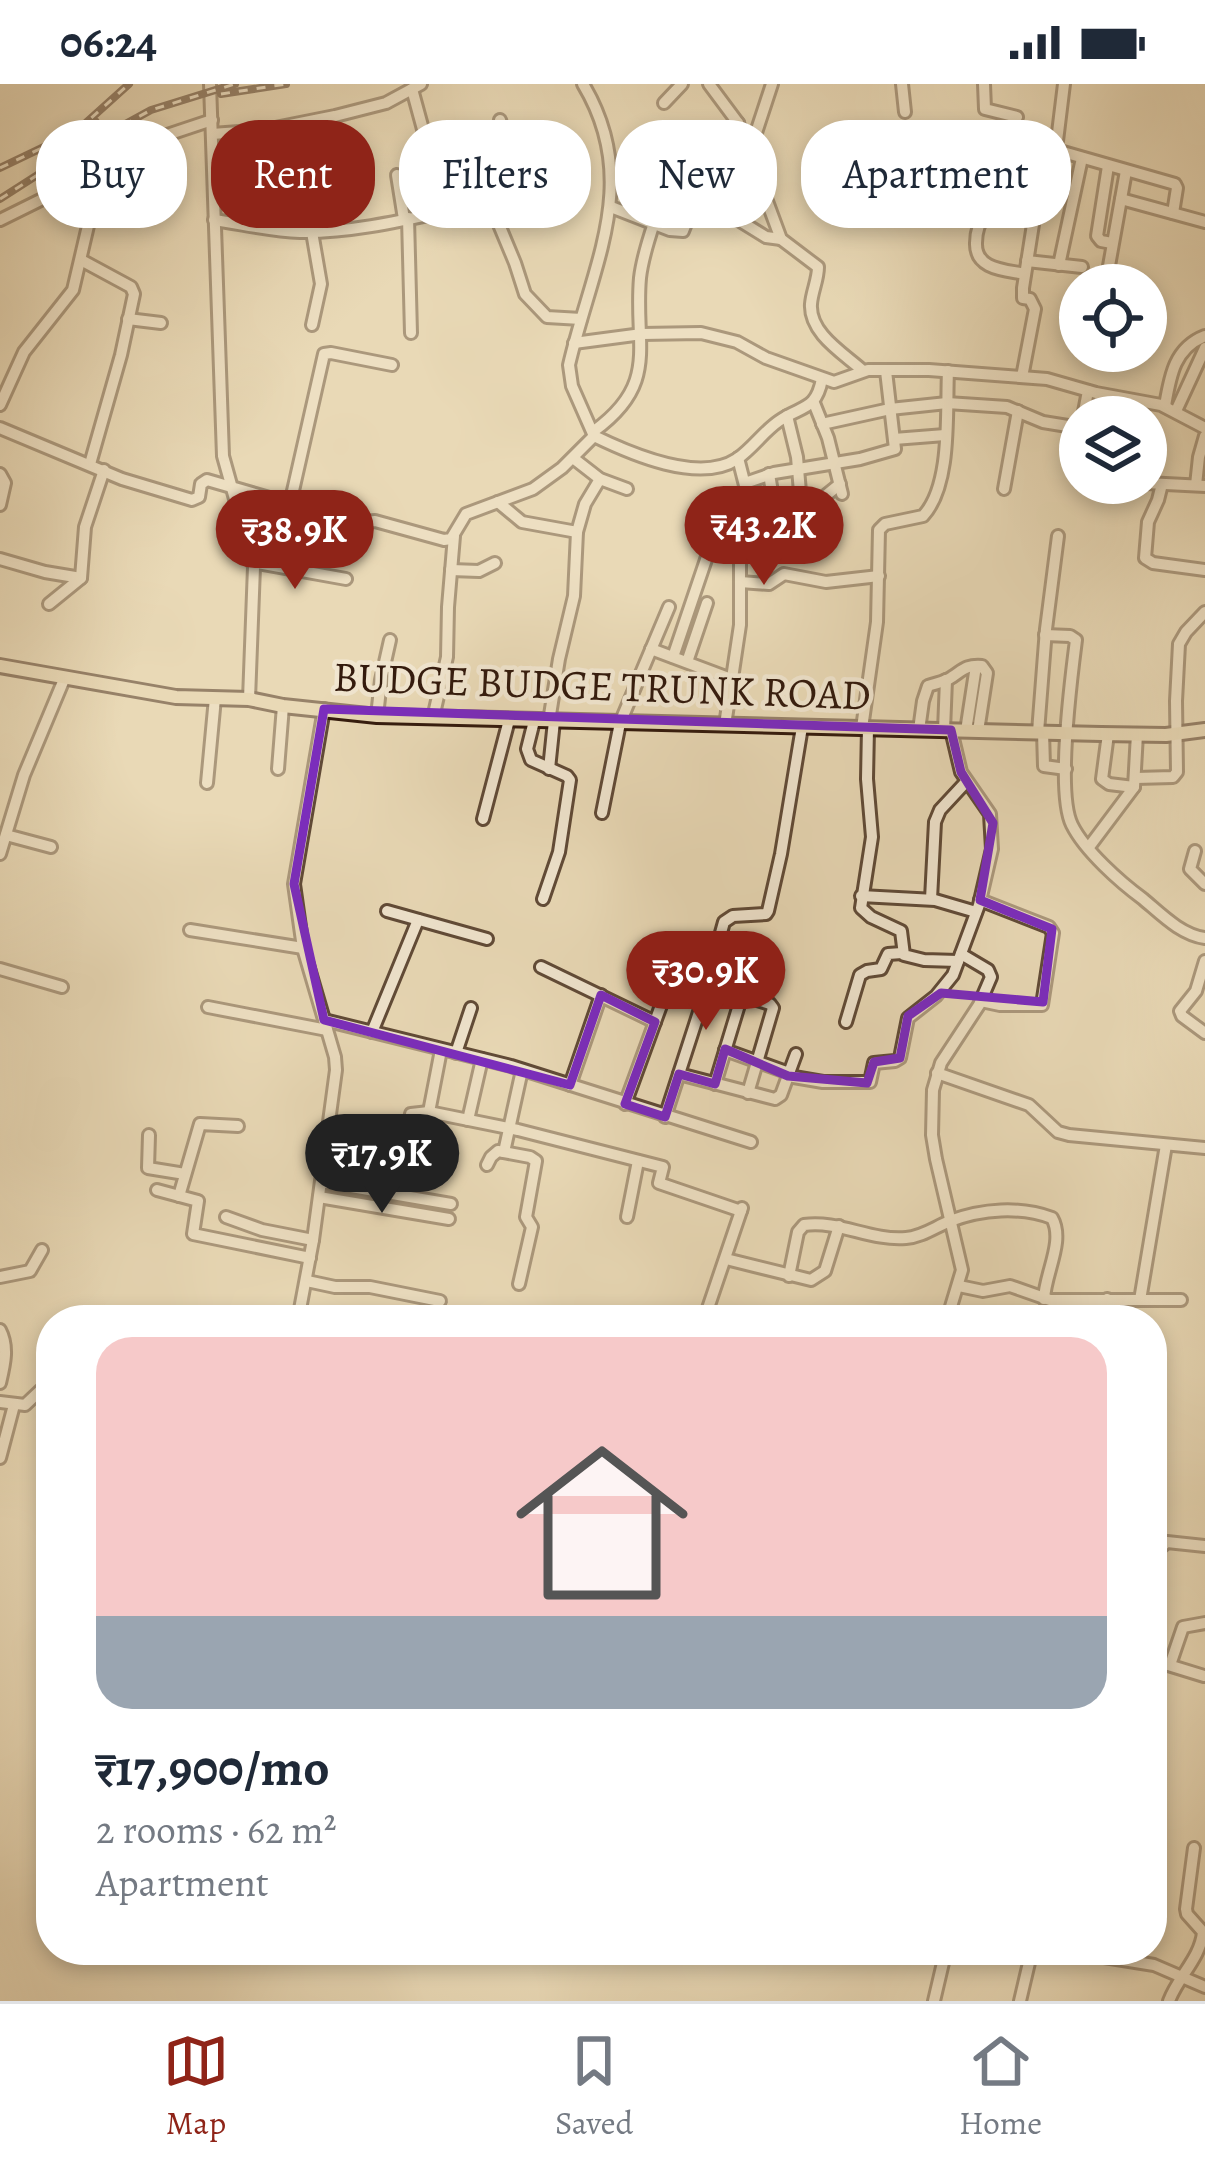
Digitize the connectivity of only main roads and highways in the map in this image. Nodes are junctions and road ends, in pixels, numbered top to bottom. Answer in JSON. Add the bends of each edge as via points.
{"nodes":[{"id":1,"x":1,"y":665,"type":"edge"},
{"id":2,"x":1205,"y":730,"type":"edge"}],
"edges":[{"from":1,"to":2,"type":"main road","name":"BUDGE BUDGE TRUNK ROAD","via":[[176,697],[377,716]]}]}
